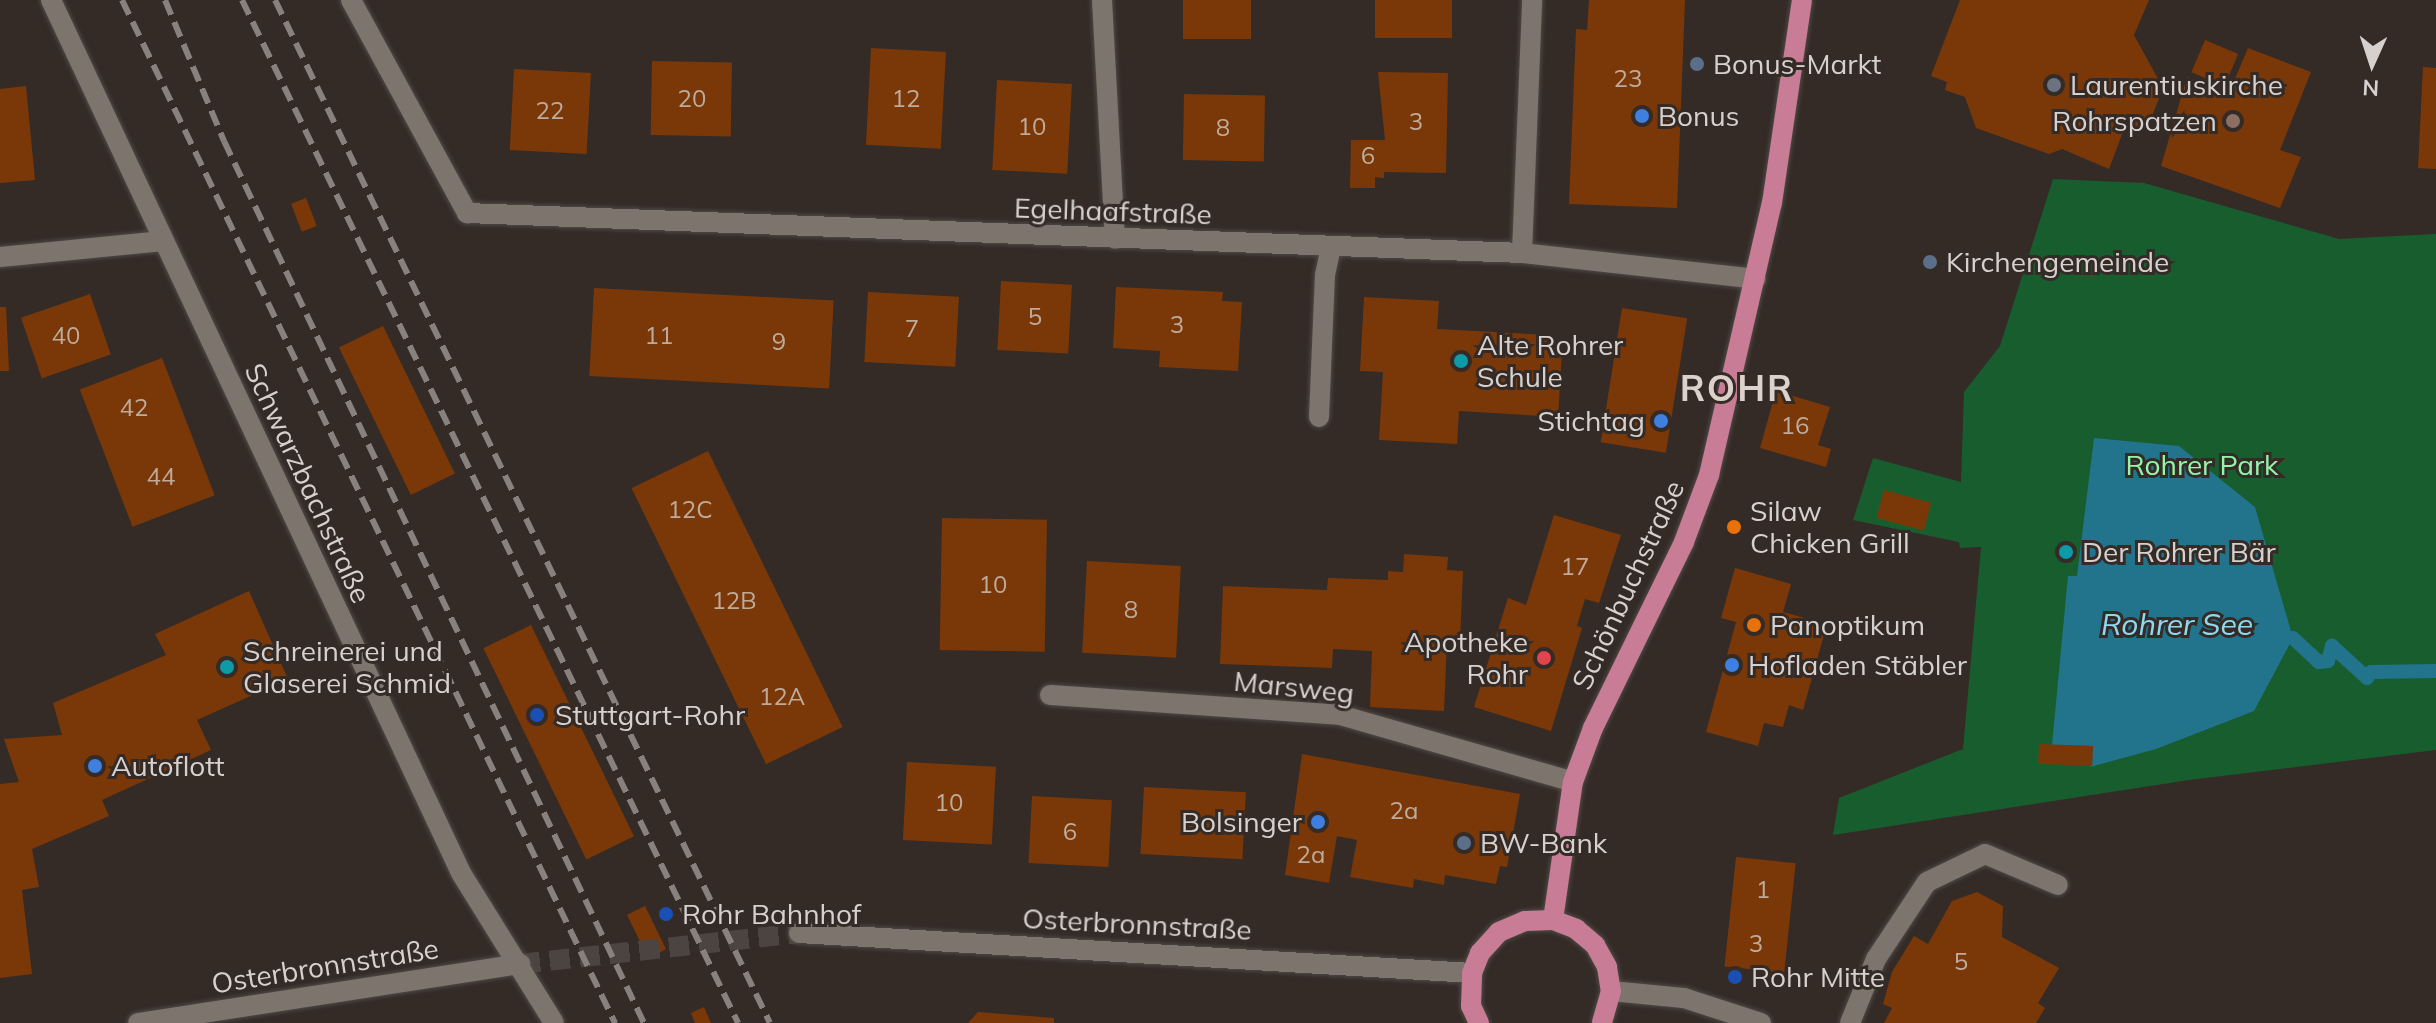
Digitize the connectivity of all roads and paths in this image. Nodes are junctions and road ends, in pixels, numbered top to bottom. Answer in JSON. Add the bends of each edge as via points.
{"nodes":[{"id":1,"x":51,"y":0,"type":"edge"},
{"id":2,"x":351,"y":0,"type":"edge"},
{"id":3,"x":1102,"y":0,"type":"edge"},
{"id":4,"x":1532,"y":0,"type":"edge"},
{"id":5,"x":1802,"y":0,"type":"edge"},
{"id":6,"x":1115,"y":239,"type":"junction"},
{"id":7,"x":163,"y":241,"type":"junction"},
{"id":8,"x":1331,"y":247,"type":"junction"},
{"id":9,"x":1522,"y":253,"type":"junction"},
{"id":10,"x":0,"y":257,"type":"edge"},
{"id":11,"x":1756,"y":279,"type":"junction"},
{"id":12,"x":1319,"y":417,"type":"dead end"},
{"id":13,"x":1050,"y":695,"type":"dead end"},
{"id":14,"x":1573,"y":782,"type":"junction"},
{"id":15,"x":2058,"y":885,"type":"dead end"},
{"id":16,"x":1553,"y":920,"type":"junction"},
{"id":17,"x":799,"y":933,"type":"tunnel mouth"},
{"id":18,"x":520,"y":964,"type":"junction"},
{"id":19,"x":1472,"y":973,"type":"junction"},
{"id":20,"x":1611,"y":991,"type":"junction"},
{"id":21,"x":138,"y":1023,"type":"edge"},
{"id":22,"x":554,"y":1023,"type":"edge"},
{"id":23,"x":1479,"y":1023,"type":"edge"},
{"id":24,"x":1602,"y":1023,"type":"edge"},
{"id":25,"x":1761,"y":1023,"type":"edge"},
{"id":26,"x":1850,"y":1023,"type":"edge"}],
"edges":[{"from":1,"to":7,"type":"street","name":"Schwarzbachstraße"},
{"from":2,"to":6,"type":"street","name":"Egelhaafstraße","via":[[467,213]]},
{"from":3,"to":6,"type":"street"},
{"from":4,"to":9,"type":"street"},
{"from":5,"to":11,"type":"main road","name":"Schönbuchstraße"},
{"from":6,"to":8,"type":"street","name":"Egelhaafstraße"},
{"from":7,"to":10,"type":"street"},
{"from":7,"to":18,"type":"street","name":"Schwarzbachstraße","via":[[461,873]]},
{"from":8,"to":9,"type":"street","name":"Egelhaafstraße"},
{"from":8,"to":12,"type":"street","via":[[1325,275]]},
{"from":9,"to":11,"type":"street","name":"Egelhaafstraße"},
{"from":11,"to":14,"type":"main road","name":"Schönbuchstraße","via":[[1709,475],[1684,542],[1593,728]]},
{"from":13,"to":14,"type":"street","name":"Marsweg","via":[[1340,715]]},
{"from":14,"to":16,"type":"main road","name":"Schönbuchstraße"},
{"from":15,"to":26,"type":"street","via":[[1985,854],[1927,882],[1876,959]]},
{"from":16,"to":19,"type":"main road","via":[[1525,921],[1499,932],[1480,953]]},
{"from":16,"to":20,"type":"main road","via":[[1576,929],[1595,945],[1607,967]]},
{"from":17,"to":19,"type":"street","name":"Osterbronnstraße"},
{"from":18,"to":21,"type":"street","name":"Osterbronnstraße"},
{"from":18,"to":22,"type":"street","name":"Schwarzbachstraße"},
{"from":19,"to":23,"type":"main road","via":[[1471,1006]]},
{"from":20,"to":24,"type":"main road"},
{"from":20,"to":25,"type":"street","via":[[1684,998]]}]}
